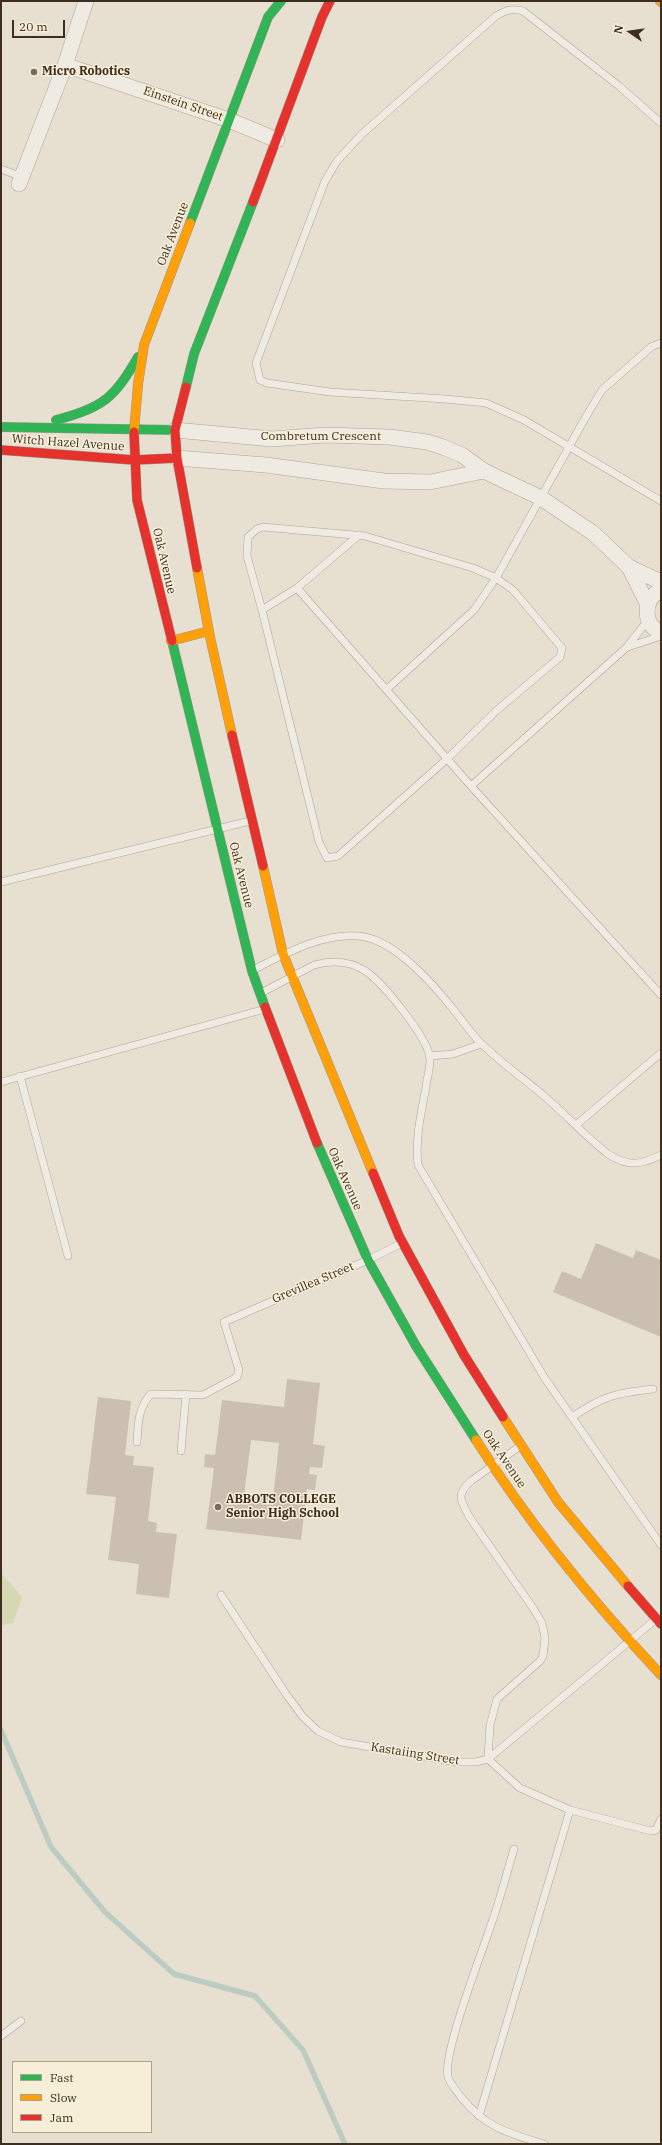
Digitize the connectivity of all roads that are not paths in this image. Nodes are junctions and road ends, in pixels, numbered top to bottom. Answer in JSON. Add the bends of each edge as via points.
{"nodes":[{"id":1,"x":86,"y":1,"type":"edge"},
{"id":2,"x":273,"y":1,"type":"edge"},
{"id":3,"x":281,"y":1,"type":"edge"},
{"id":4,"x":330,"y":1,"type":"edge"},
{"id":5,"x":268,"y":17,"type":"junction"},
{"id":6,"x":65,"y":65,"type":"junction"},
{"id":7,"x":229,"y":120,"type":"junction"},
{"id":8,"x":661,"y":123,"type":"edge"},
{"id":9,"x":277,"y":140,"type":"junction"},
{"id":10,"x":1,"y":169,"type":"edge"},
{"id":11,"x":21,"y":180,"type":"joint"},
{"id":12,"x":661,"y":343,"type":"edge"},
{"id":13,"x":144,"y":345,"type":"junction"},
{"id":14,"x":1,"y":427,"type":"edge"},
{"id":15,"x":24,"y":427,"type":"junction"},
{"id":16,"x":133,"y":429,"type":"junction"},
{"id":17,"x":175,"y":430,"type":"junction"},
{"id":18,"x":569,"y":447,"type":"junction"},
{"id":19,"x":1,"y":450,"type":"edge"},
{"id":20,"x":177,"y":458,"type":"junction"},
{"id":21,"x":134,"y":460,"type":"junction"},
{"id":22,"x":484,"y":471,"type":"junction"},
{"id":23,"x":541,"y":498,"type":"junction"},
{"id":24,"x":661,"y":501,"type":"edge"},
{"id":25,"x":359,"y":535,"type":"junction"},
{"id":26,"x":629,"y":567,"type":"junction"},
{"id":27,"x":496,"y":578,"type":"junction"},
{"id":28,"x":661,"y":582,"type":"edge"},
{"id":29,"x":297,"y":588,"type":"junction"},
{"id":30,"x":661,"y":590,"type":"edge"},
{"id":31,"x":648,"y":605,"type":"junction"},
{"id":32,"x":262,"y":610,"type":"junction"},
{"id":33,"x":648,"y":620,"type":"junction"},
{"id":34,"x":209,"y":631,"type":"junction"},
{"id":35,"x":661,"y":634,"type":"edge"},
{"id":36,"x":171,"y":641,"type":"junction"},
{"id":37,"x":627,"y":647,"type":"junction"},
{"id":38,"x":387,"y":689,"type":"junction"},
{"id":39,"x":448,"y":758,"type":"junction"},
{"id":40,"x":471,"y":786,"type":"junction"},
{"id":41,"x":252,"y":820,"type":"junction"},
{"id":42,"x":217,"y":828,"type":"junction"},
{"id":43,"x":1,"y":882,"type":"edge"},
{"id":44,"x":284,"y":954,"type":"junction"},
{"id":45,"x":252,"y":970,"type":"junction"},
{"id":46,"x":291,"y":977,"type":"junction"},
{"id":47,"x":261,"y":994,"type":"junction"},
{"id":48,"x":661,"y":995,"type":"edge"},
{"id":49,"x":266,"y":1008,"type":"junction"},
{"id":50,"x":482,"y":1044,"type":"junction"},
{"id":51,"x":661,"y":1053,"type":"edge"},
{"id":52,"x":429,"y":1056,"type":"junction"},
{"id":53,"x":20,"y":1076,"type":"junction"},
{"id":54,"x":1,"y":1082,"type":"edge"},
{"id":55,"x":576,"y":1125,"type":"junction"},
{"id":56,"x":661,"y":1154,"type":"edge"},
{"id":57,"x":402,"y":1243,"type":"junction"},
{"id":58,"x":68,"y":1256,"type":"dead end"},
{"id":59,"x":368,"y":1260,"type":"junction"},
{"id":60,"x":653,"y":1389,"type":"dead end"},
{"id":61,"x":186,"y":1394,"type":"junction"},
{"id":62,"x":572,"y":1417,"type":"junction"},
{"id":63,"x":138,"y":1442,"type":"dead end"},
{"id":64,"x":521,"y":1446,"type":"junction"},
{"id":65,"x":181,"y":1451,"type":"dead end"},
{"id":66,"x":492,"y":1465,"type":"junction"},
{"id":67,"x":661,"y":1545,"type":"edge"},
{"id":68,"x":221,"y":1595,"type":"dead end"},
{"id":69,"x":659,"y":1621,"type":"edge"},
{"id":70,"x":630,"y":1642,"type":"junction"},
{"id":71,"x":661,"y":1675,"type":"edge"},
{"id":72,"x":488,"y":1759,"type":"junction"},
{"id":73,"x":570,"y":1810,"type":"junction"},
{"id":74,"x":661,"y":1819,"type":"edge"},
{"id":75,"x":514,"y":1849,"type":"dead end"},
{"id":76,"x":21,"y":2021,"type":"dead end"},
{"id":77,"x":1,"y":2036,"type":"edge"},
{"id":78,"x":479,"y":2116,"type":"junction"},
{"id":79,"x":544,"y":2144,"type":"edge"}],
"edges":[{"from":1,"to":6,"type":"street"},
{"from":2,"to":5,"type":"street"},
{"from":3,"to":5,"type":"street","name":"Oak Avenue"},
{"from":4,"to":9,"type":"street","name":"Oak Avenue","via":[[322,16]]},
{"from":5,"to":7,"type":"street","name":"Oak Avenue"},
{"from":6,"to":7,"type":"street","name":"Einstein Street"},
{"from":6,"to":11,"type":"street"},
{"from":7,"to":9,"type":"street","name":"Einstein Street"},
{"from":7,"to":13,"type":"street","name":"Oak Avenue"},
{"from":8,"to":18,"type":"lane","via":[[619,86],[523,11],[516,9],[496,16],[362,134],[337,161],[325,181],[256,363],[260,380],[267,383],[330,392],[486,403],[524,420]]},
{"from":9,"to":17,"type":"street","name":"Oak Avenue","via":[[194,354]]},
{"from":10,"to":11,"type":"lane"},
{"from":12,"to":18,"type":"lane","via":[[651,347],[602,390]]},
{"from":13,"to":15,"type":"street","via":[[115,393],[102,405],[83,414]]},
{"from":13,"to":16,"type":"street","name":"Oak Avenue","via":[[137,380]]},
{"from":14,"to":15,"type":"street","name":"Witch Hazel Avenue"},
{"from":15,"to":16,"type":"street","name":"Witch Hazel Avenue"},
{"from":16,"to":17,"type":"street","name":"Witch Hazel Avenue"},
{"from":16,"to":21,"type":"street","name":"Oak Avenue"},
{"from":17,"to":20,"type":"street","name":"Oak Avenue"},
{"from":17,"to":22,"type":"street","name":"Combretum Crescent","via":[[272,439],[324,435],[427,442],[462,455]]},
{"from":18,"to":23,"type":"lane"},
{"from":18,"to":24,"type":"lane"},
{"from":19,"to":21,"type":"street","name":"Witch Hazel Avenue"},
{"from":20,"to":21,"type":"street","name":"Witch Hazel Avenue"},
{"from":20,"to":22,"type":"street","via":[[266,465],[384,481],[430,482]]},
{"from":20,"to":34,"type":"street","name":"Oak Avenue"},
{"from":21,"to":36,"type":"street","name":"Oak Avenue","via":[[137,500]]},
{"from":22,"to":23,"type":"street","name":"Combretum Crescent"},
{"from":23,"to":26,"type":"street","name":"Combretum Crescent","via":[[593,533]]},
{"from":23,"to":27,"type":"lane"},
{"from":25,"to":27,"type":"lane","via":[[442,558]]},
{"from":25,"to":29,"type":"lane"},
{"from":25,"to":32,"type":"lane","via":[[263,527],[252,532],[248,537],[247,556]]},
{"from":26,"to":28,"type":"street","name":"Combretum Crescent"},
{"from":26,"to":31,"type":"street","name":"Combretum Crescent"},
{"from":27,"to":38,"type":"lane","via":[[468,617]]},
{"from":27,"to":39,"type":"lane","via":[[522,598],[558,641],[563,652],[496,711]]},
{"from":29,"to":32,"type":"lane"},
{"from":29,"to":38,"type":"lane"},
{"from":30,"to":31,"type":"street","via":[[651,598]]},
{"from":31,"to":33,"type":"street"},
{"from":32,"to":39,"type":"lane","via":[[319,842],[327,858],[338,856]]},
{"from":33,"to":35,"type":"street"},
{"from":33,"to":37,"type":"lane"},
{"from":34,"to":36,"type":"street"},
{"from":34,"to":41,"type":"street","name":"Oak Avenue"},
{"from":35,"to":37,"type":"lane"},
{"from":36,"to":42,"type":"street","name":"Oak Avenue"},
{"from":37,"to":40,"type":"lane"},
{"from":38,"to":39,"type":"lane"},
{"from":39,"to":40,"type":"lane"},
{"from":40,"to":48,"type":"lane"},
{"from":41,"to":42,"type":"lane"},
{"from":41,"to":44,"type":"street","name":"Oak Avenue"},
{"from":42,"to":43,"type":"lane"},
{"from":42,"to":45,"type":"street","name":"Oak Avenue"},
{"from":44,"to":45,"type":"lane"},
{"from":44,"to":46,"type":"street","name":"Oak Avenue"},
{"from":44,"to":50,"type":"lane","via":[[314,943],[342,937],[365,937],[380,942],[395,951],[419,972]]},
{"from":45,"to":47,"type":"street","name":"Oak Avenue"},
{"from":46,"to":47,"type":"lane"},
{"from":46,"to":52,"type":"lane","via":[[323,963],[344,963],[366,972],[413,1024],[424,1041]]},
{"from":46,"to":57,"type":"street","name":"Oak Avenue"},
{"from":47,"to":49,"type":"street","name":"Oak Avenue"},
{"from":49,"to":53,"type":"lane"},
{"from":49,"to":59,"type":"street","name":"Oak Avenue","via":[[306,1119]]},
{"from":50,"to":52,"type":"lane","via":[[453,1054]]},
{"from":50,"to":55,"type":"lane"},
{"from":51,"to":55,"type":"lane"},
{"from":52,"to":62,"type":"lane","via":[[418,1130],[418,1165],[544,1377]]},
{"from":53,"to":54,"type":"lane"},
{"from":53,"to":58,"type":"lane"},
{"from":55,"to":56,"type":"lane","via":[[608,1154],[623,1162],[643,1163]]},
{"from":57,"to":59,"type":"lane","name":"Grevillea Street"},
{"from":57,"to":64,"type":"street","name":"Oak Avenue","via":[[460,1349]]},
{"from":59,"to":61,"type":"lane","name":"Grevillea Street","via":[[224,1322],[239,1370],[237,1377],[203,1395]]},
{"from":59,"to":66,"type":"street","name":"Oak Avenue","via":[[416,1346]]},
{"from":60,"to":62,"type":"lane","via":[[611,1395]]},
{"from":61,"to":63,"type":"lane","via":[[151,1394],[139,1416]]},
{"from":61,"to":65,"type":"lane"},
{"from":62,"to":67,"type":"lane"},
{"from":64,"to":66,"type":"lane"},
{"from":64,"to":69,"type":"street","name":"Oak Avenue","via":[[578,1528]]},
{"from":66,"to":70,"type":"street","name":"Oak Avenue","via":[[566,1566]]},
{"from":66,"to":72,"type":"lane","via":[[464,1488],[461,1502],[533,1608],[542,1624],[545,1638],[540,1661],[497,1699],[490,1725]]},
{"from":68,"to":72,"type":"lane","name":"Kastaiing Street","via":[[303,1717],[328,1737],[341,1742],[457,1762]]},
{"from":69,"to":70,"type":"lane"},
{"from":70,"to":71,"type":"street","name":"Oak Avenue"},
{"from":70,"to":72,"type":"lane"},
{"from":72,"to":73,"type":"lane","via":[[520,1788]]},
{"from":73,"to":74,"type":"lane","via":[[651,1831],[656,1830]]},
{"from":73,"to":78,"type":"lane"},
{"from":75,"to":78,"type":"lane","via":[[459,2022],[448,2065],[448,2076],[454,2088]]},
{"from":76,"to":77,"type":"lane"},
{"from":78,"to":79,"type":"lane","via":[[495,2128]]}]}
